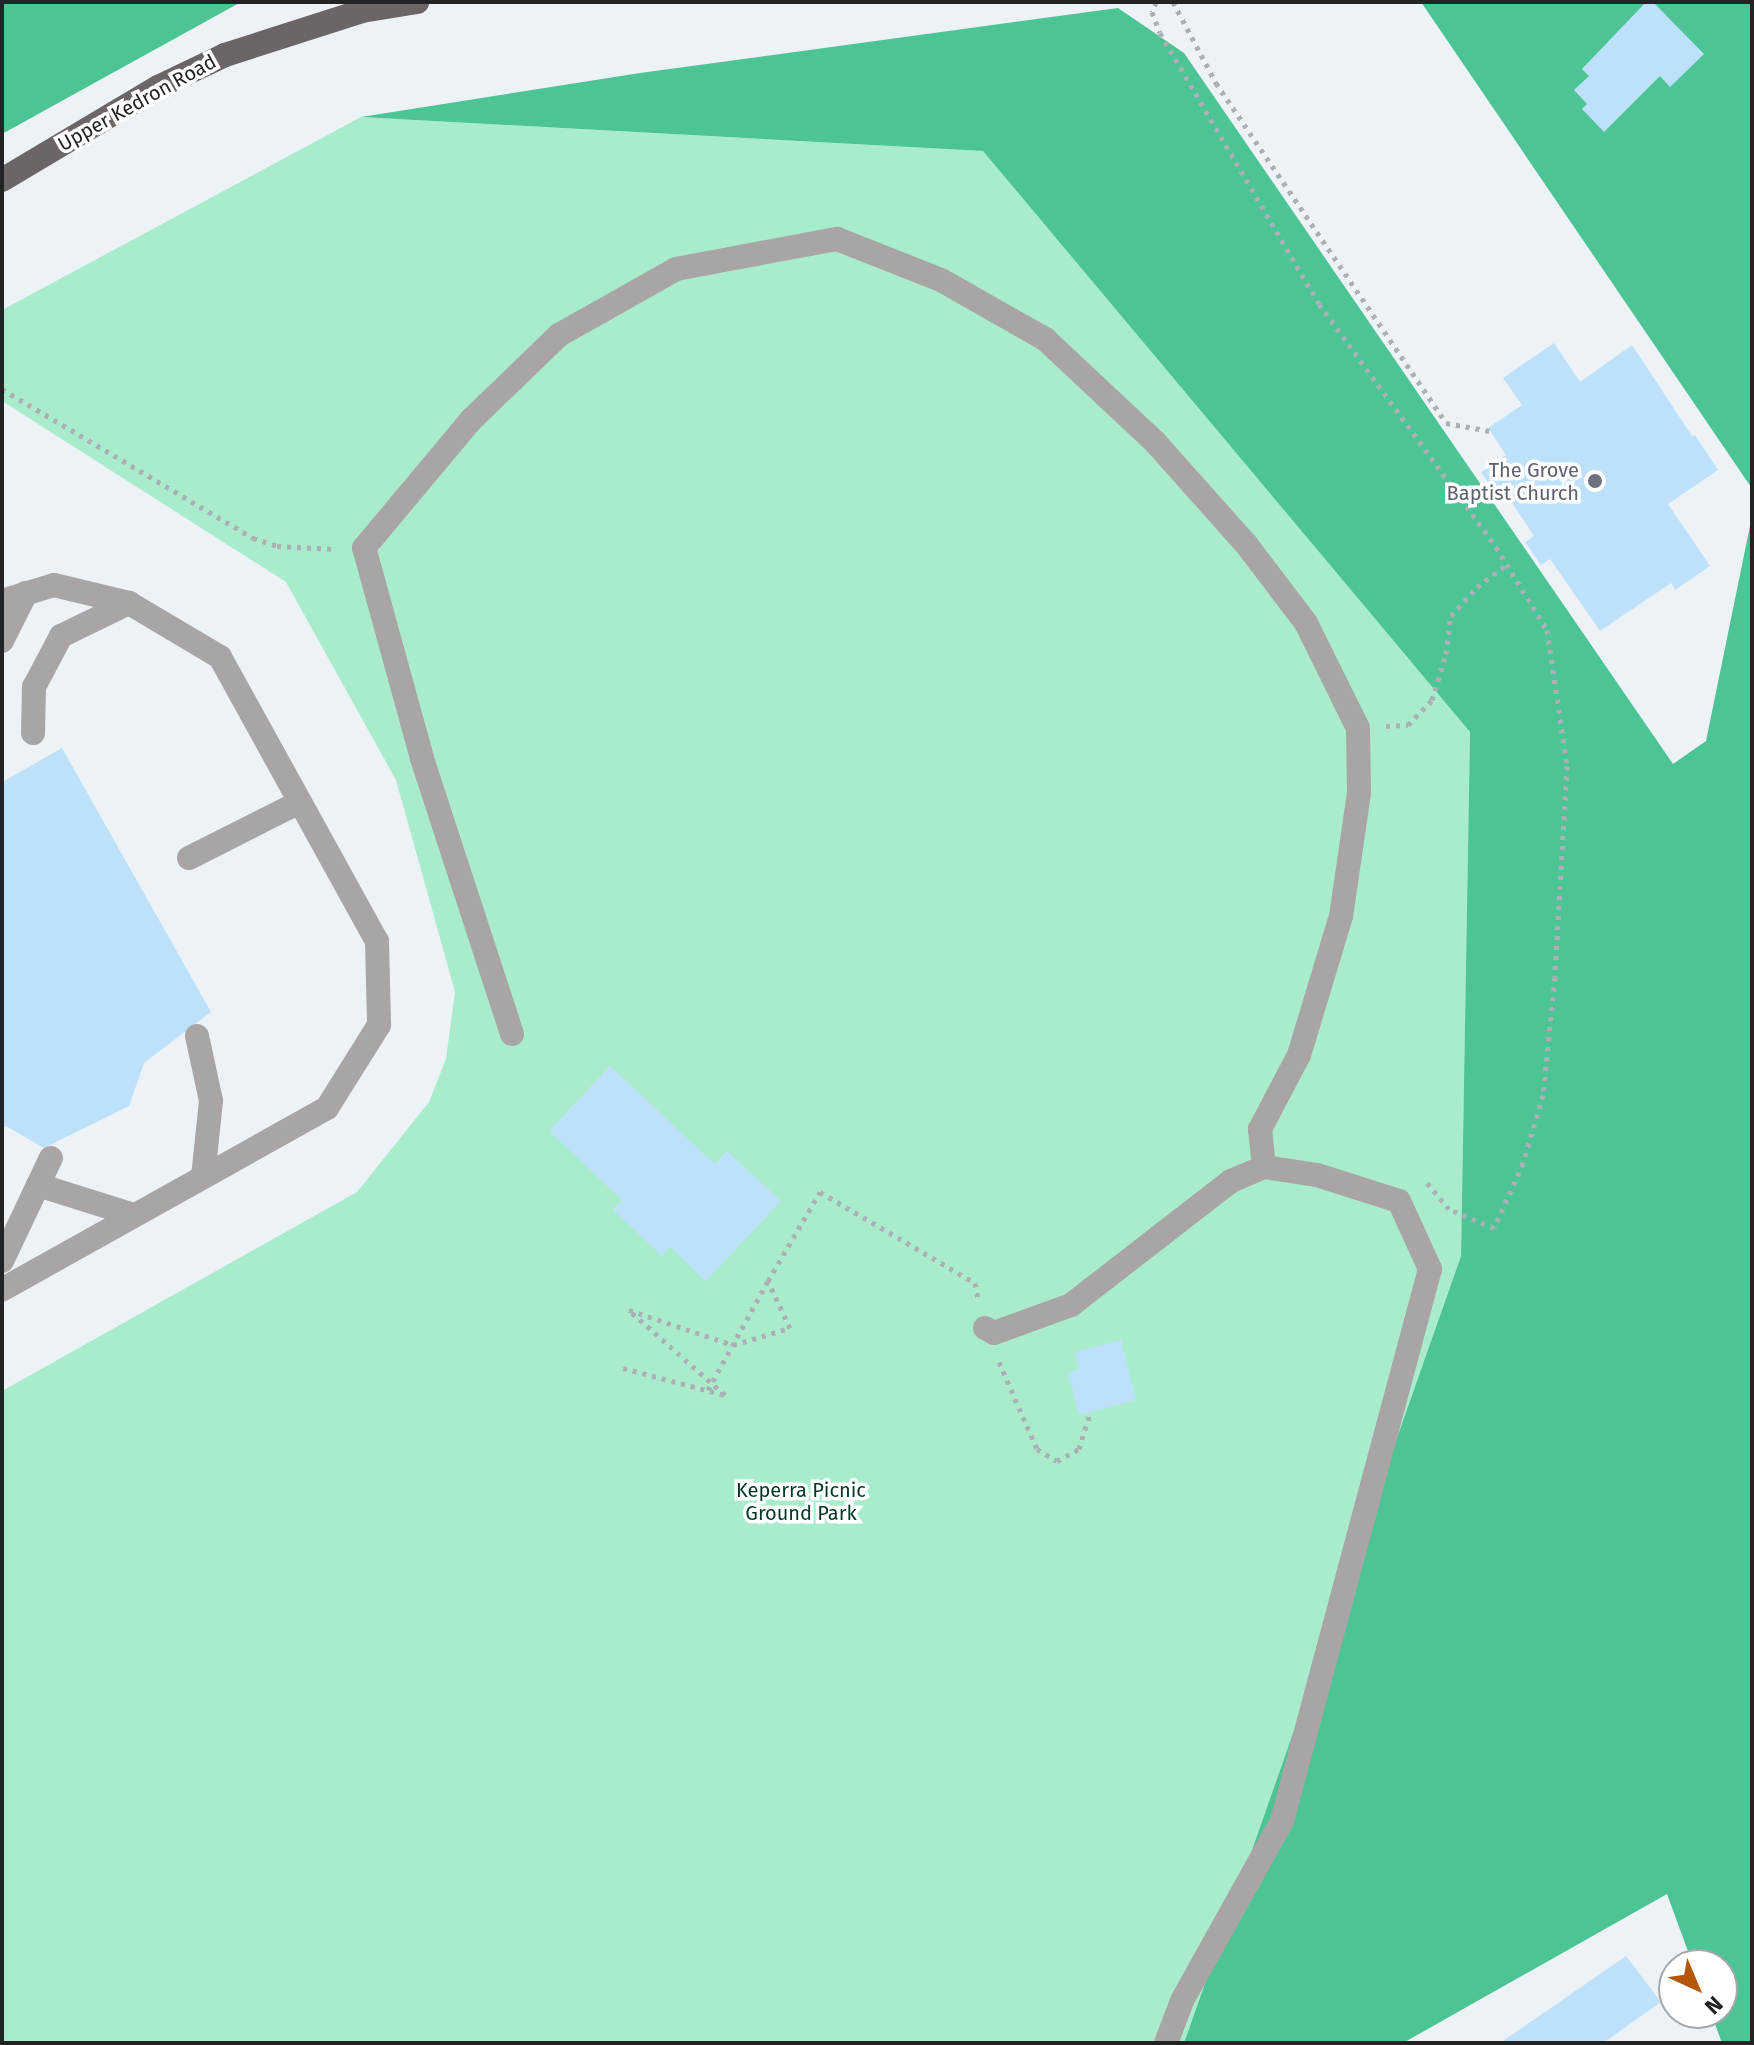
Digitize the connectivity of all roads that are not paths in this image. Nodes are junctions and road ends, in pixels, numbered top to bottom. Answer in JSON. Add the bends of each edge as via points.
{"nodes":[{"id":1,"x":417,"y":2,"type":"edge"},
{"id":2,"x":2,"y":180,"type":"edge"},
{"id":3,"x":26,"y":593,"type":"junction"},
{"id":4,"x":2,"y":601,"type":"edge"},
{"id":5,"x":129,"y":603,"type":"junction"},
{"id":6,"x":2,"y":641,"type":"edge"},
{"id":7,"x":33,"y":733,"type":"dead end"},
{"id":8,"x":300,"y":802,"type":"junction"},
{"id":9,"x":189,"y":858,"type":"dead end"},
{"id":10,"x":512,"y":1034,"type":"dead end"},
{"id":11,"x":197,"y":1036,"type":"dead end"},
{"id":12,"x":51,"y":1158,"type":"dead end"},
{"id":13,"x":1264,"y":1167,"type":"junction"},
{"id":14,"x":203,"y":1177,"type":"junction"},
{"id":15,"x":38,"y":1185,"type":"junction"},
{"id":16,"x":134,"y":1215,"type":"junction"},
{"id":17,"x":2,"y":1261,"type":"edge"},
{"id":18,"x":2,"y":1290,"type":"edge"},
{"id":19,"x":985,"y":1328,"type":"road end"},
{"id":20,"x":1166,"y":2043,"type":"edge"}],
"edges":[{"from":1,"to":2,"type":"main road","name":"Upper Kedron Road","via":[[362,11],[225,55],[158,87]]},
{"from":3,"to":4,"type":"lane"},
{"from":3,"to":5,"type":"lane","via":[[54,585]]},
{"from":3,"to":6,"type":"lane"},
{"from":5,"to":7,"type":"lane","via":[[61,636],[34,687]]},
{"from":5,"to":8,"type":"lane","via":[[220,657]]},
{"from":8,"to":9,"type":"lane"},
{"from":8,"to":14,"type":"lane","via":[[377,941],[379,1025],[327,1108]]},
{"from":10,"to":13,"type":"lane","via":[[422,758],[364,548],[471,420],[559,335],[676,269],[837,239],[941,280],[1045,339],[1155,442],[1246,544],[1306,623],[1358,728],[1359,793],[1341,916],[1299,1055],[1260,1129]]},
{"from":11,"to":14,"type":"lane","via":[[211,1101]]},
{"from":12,"to":15,"type":"lane"},
{"from":13,"to":19,"type":"lane","via":[[1231,1181],[1071,1305],[994,1333]]},
{"from":13,"to":20,"type":"lane","via":[[1317,1175],[1399,1201],[1430,1269],[1282,1821],[1182,2001]]},
{"from":14,"to":16,"type":"lane"},
{"from":15,"to":16,"type":"lane"},
{"from":15,"to":17,"type":"lane"},
{"from":16,"to":18,"type":"lane"}]}
